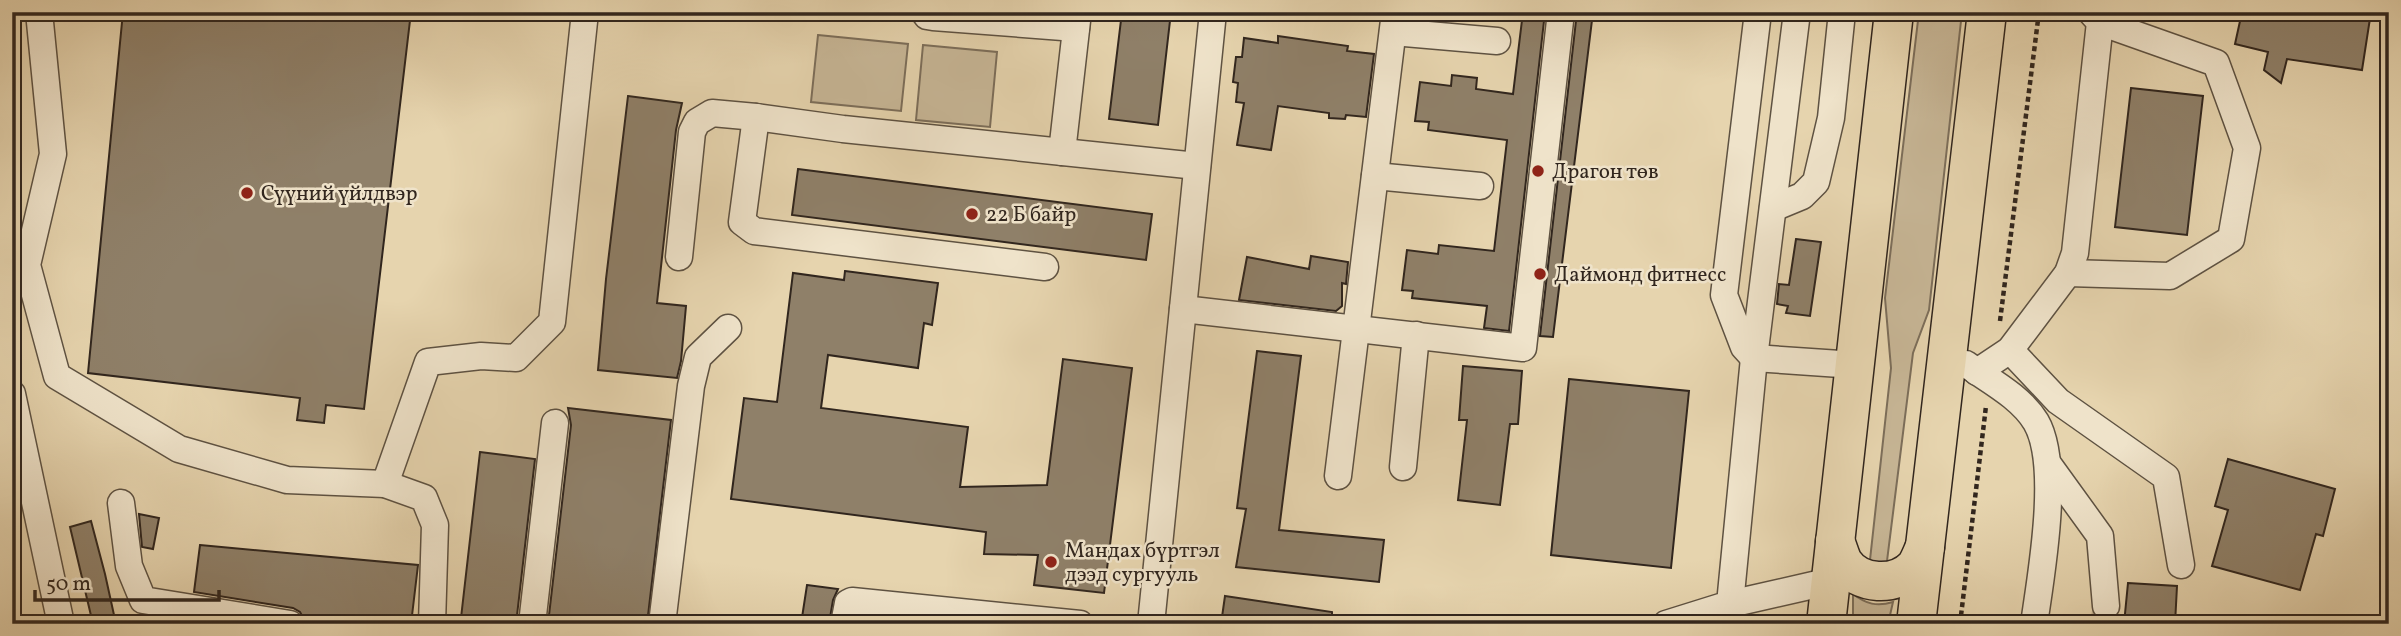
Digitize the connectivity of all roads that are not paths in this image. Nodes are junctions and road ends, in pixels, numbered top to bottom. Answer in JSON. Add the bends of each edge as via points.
{"nodes":[{"id":1,"x":39,"y":12,"type":"edge"},
{"id":2,"x":585,"y":12,"type":"edge"},
{"id":3,"x":924,"y":12,"type":"edge"},
{"id":4,"x":1213,"y":12,"type":"edge"},
{"id":5,"x":1562,"y":12,"type":"edge"},
{"id":6,"x":1758,"y":12,"type":"edge"},
{"id":7,"x":1797,"y":12,"type":"edge"},
{"id":8,"x":1842,"y":12,"type":"edge"},
{"id":9,"x":1894,"y":12,"type":"edge"},
{"id":10,"x":1987,"y":12,"type":"edge"},
{"id":11,"x":2096,"y":17,"type":"edge"},
{"id":12,"x":1077,"y":20,"type":"edge"},
{"id":13,"x":1394,"y":22,"type":"edge"},
{"id":14,"x":1497,"y":41,"type":"dead end"},
{"id":15,"x":756,"y":117,"type":"junction"},
{"id":16,"x":1782,"y":137,"type":"junction"},
{"id":17,"x":1825,"y":143,"type":"junction"},
{"id":18,"x":1062,"y":152,"type":"junction"},
{"id":19,"x":1197,"y":166,"type":"junction"},
{"id":20,"x":1375,"y":176,"type":"junction"},
{"id":21,"x":1480,"y":186,"type":"dead end"},
{"id":22,"x":1773,"y":208,"type":"junction"},
{"id":23,"x":679,"y":257,"type":"dead end"},
{"id":24,"x":1045,"y":267,"type":"dead end"},
{"id":25,"x":2068,"y":273,"type":"junction"},
{"id":26,"x":1183,"y":309,"type":"junction"},
{"id":27,"x":728,"y":328,"type":"dead end"},
{"id":28,"x":1357,"y":328,"type":"junction"},
{"id":29,"x":1416,"y":335,"type":"junction"},
{"id":30,"x":2010,"y":350,"type":"junction"},
{"id":31,"x":1754,"y":358,"type":"junction"},
{"id":32,"x":1963,"y":361,"type":"junction"},
{"id":33,"x":1855,"y":365,"type":"junction"},
{"id":34,"x":12,"y":394,"type":"edge"},
{"id":35,"x":555,"y":423,"type":"dead end"},
{"id":36,"x":2048,"y":464,"type":"junction"},
{"id":37,"x":1403,"y":467,"type":"dead end"},
{"id":38,"x":1338,"y":476,"type":"dead end"},
{"id":39,"x":385,"y":484,"type":"junction"},
{"id":40,"x":121,"y":503,"type":"dead end"},
{"id":41,"x":1835,"y":541,"type":"junction"},
{"id":42,"x":1925,"y":547,"type":"junction"},
{"id":43,"x":2181,"y":565,"type":"dead end"},
{"id":44,"x":1830,"y":581,"type":"junction"},
{"id":45,"x":1730,"y":604,"type":"junction"},
{"id":46,"x":2106,"y":606,"type":"tunnel mouth"},
{"id":47,"x":61,"y":624,"type":"edge"},
{"id":48,"x":289,"y":624,"type":"edge"},
{"id":49,"x":432,"y":624,"type":"edge"},
{"id":50,"x":532,"y":624,"type":"edge"},
{"id":51,"x":662,"y":624,"type":"edge"},
{"id":52,"x":844,"y":624,"type":"edge"},
{"id":53,"x":1080,"y":624,"type":"edge"},
{"id":54,"x":1151,"y":624,"type":"edge"},
{"id":55,"x":1666,"y":624,"type":"edge"},
{"id":56,"x":1826,"y":624,"type":"edge"},
{"id":57,"x":1916,"y":624,"type":"edge"},
{"id":58,"x":2034,"y":624,"type":"edge"}],
"edges":[{"from":1,"to":39,"type":"street","via":[[53,153],[27,265],[57,376],[179,449],[287,480]]},
{"from":2,"to":39,"type":"street","via":[[552,322],[516,358],[481,356],[428,362]]},
{"from":3,"to":12,"type":"street","via":[[933,17]]},
{"from":4,"to":19,"type":"street"},
{"from":5,"to":29,"type":"street","via":[[1523,348]]},
{"from":6,"to":31,"type":"street","via":[[1724,295],[1744,346]]},
{"from":7,"to":16,"type":"street"},
{"from":8,"to":17,"type":"street"},
{"from":9,"to":33,"type":"highway"},
{"from":10,"to":32,"type":"highway"},
{"from":11,"to":25,"type":"street","via":[[2074,253]]},
{"from":11,"to":25,"type":"street","via":[[2217,63],[2247,148],[2231,239],[2170,276]]},
{"from":12,"to":18,"type":"street"},
{"from":13,"to":14,"type":"street"},
{"from":13,"to":20,"type":"street"},
{"from":15,"to":18,"type":"street"},
{"from":15,"to":23,"type":"street","via":[[712,113],[697,122],[692,132]]},
{"from":15,"to":24,"type":"street","via":[[742,222],[754,231]]},
{"from":16,"to":17,"type":"street"},
{"from":16,"to":22,"type":"street"},
{"from":17,"to":22,"type":"street","via":[[1816,182],[1802,196]]},
{"from":18,"to":19,"type":"street"},
{"from":19,"to":26,"type":"street"},
{"from":20,"to":21,"type":"street"},
{"from":20,"to":28,"type":"street"},
{"from":22,"to":31,"type":"street"},
{"from":25,"to":30,"type":"street"},
{"from":26,"to":28,"type":"street"},
{"from":26,"to":54,"type":"street"},
{"from":27,"to":51,"type":"street","via":[[698,357],[691,386]]},
{"from":28,"to":29,"type":"street"},
{"from":28,"to":38,"type":"street"},
{"from":29,"to":37,"type":"street"},
{"from":30,"to":32,"type":"street"},
{"from":30,"to":43,"type":"street","via":[[2058,401],[2166,477]]},
{"from":31,"to":33,"type":"street"},
{"from":31,"to":45,"type":"street"},
{"from":32,"to":36,"type":"street","via":[[2023,405],[2037,424]]},
{"from":32,"to":42,"type":"highway"},
{"from":33,"to":41,"type":"highway"},
{"from":34,"to":47,"type":"street"},
{"from":35,"to":50,"type":"street"},
{"from":36,"to":46,"type":"street","via":[[2100,536]]},
{"from":36,"to":58,"type":"street","via":[[2046,542]]},
{"from":39,"to":49,"type":"street","via":[[424,498],[435,525]]},
{"from":40,"to":48,"type":"street","via":[[129,566],[143,600]]},
{"from":41,"to":42,"type":"highway","via":[[1844,563],[1859,576],[1879,582],[1899,578],[1916,566]]},
{"from":41,"to":44,"type":"highway"},
{"from":42,"to":57,"type":"highway"},
{"from":44,"to":45,"type":"street"},
{"from":44,"to":56,"type":"highway"},
{"from":45,"to":55,"type":"street"},
{"from":52,"to":53,"type":"street","via":[[852,601]]}]}
